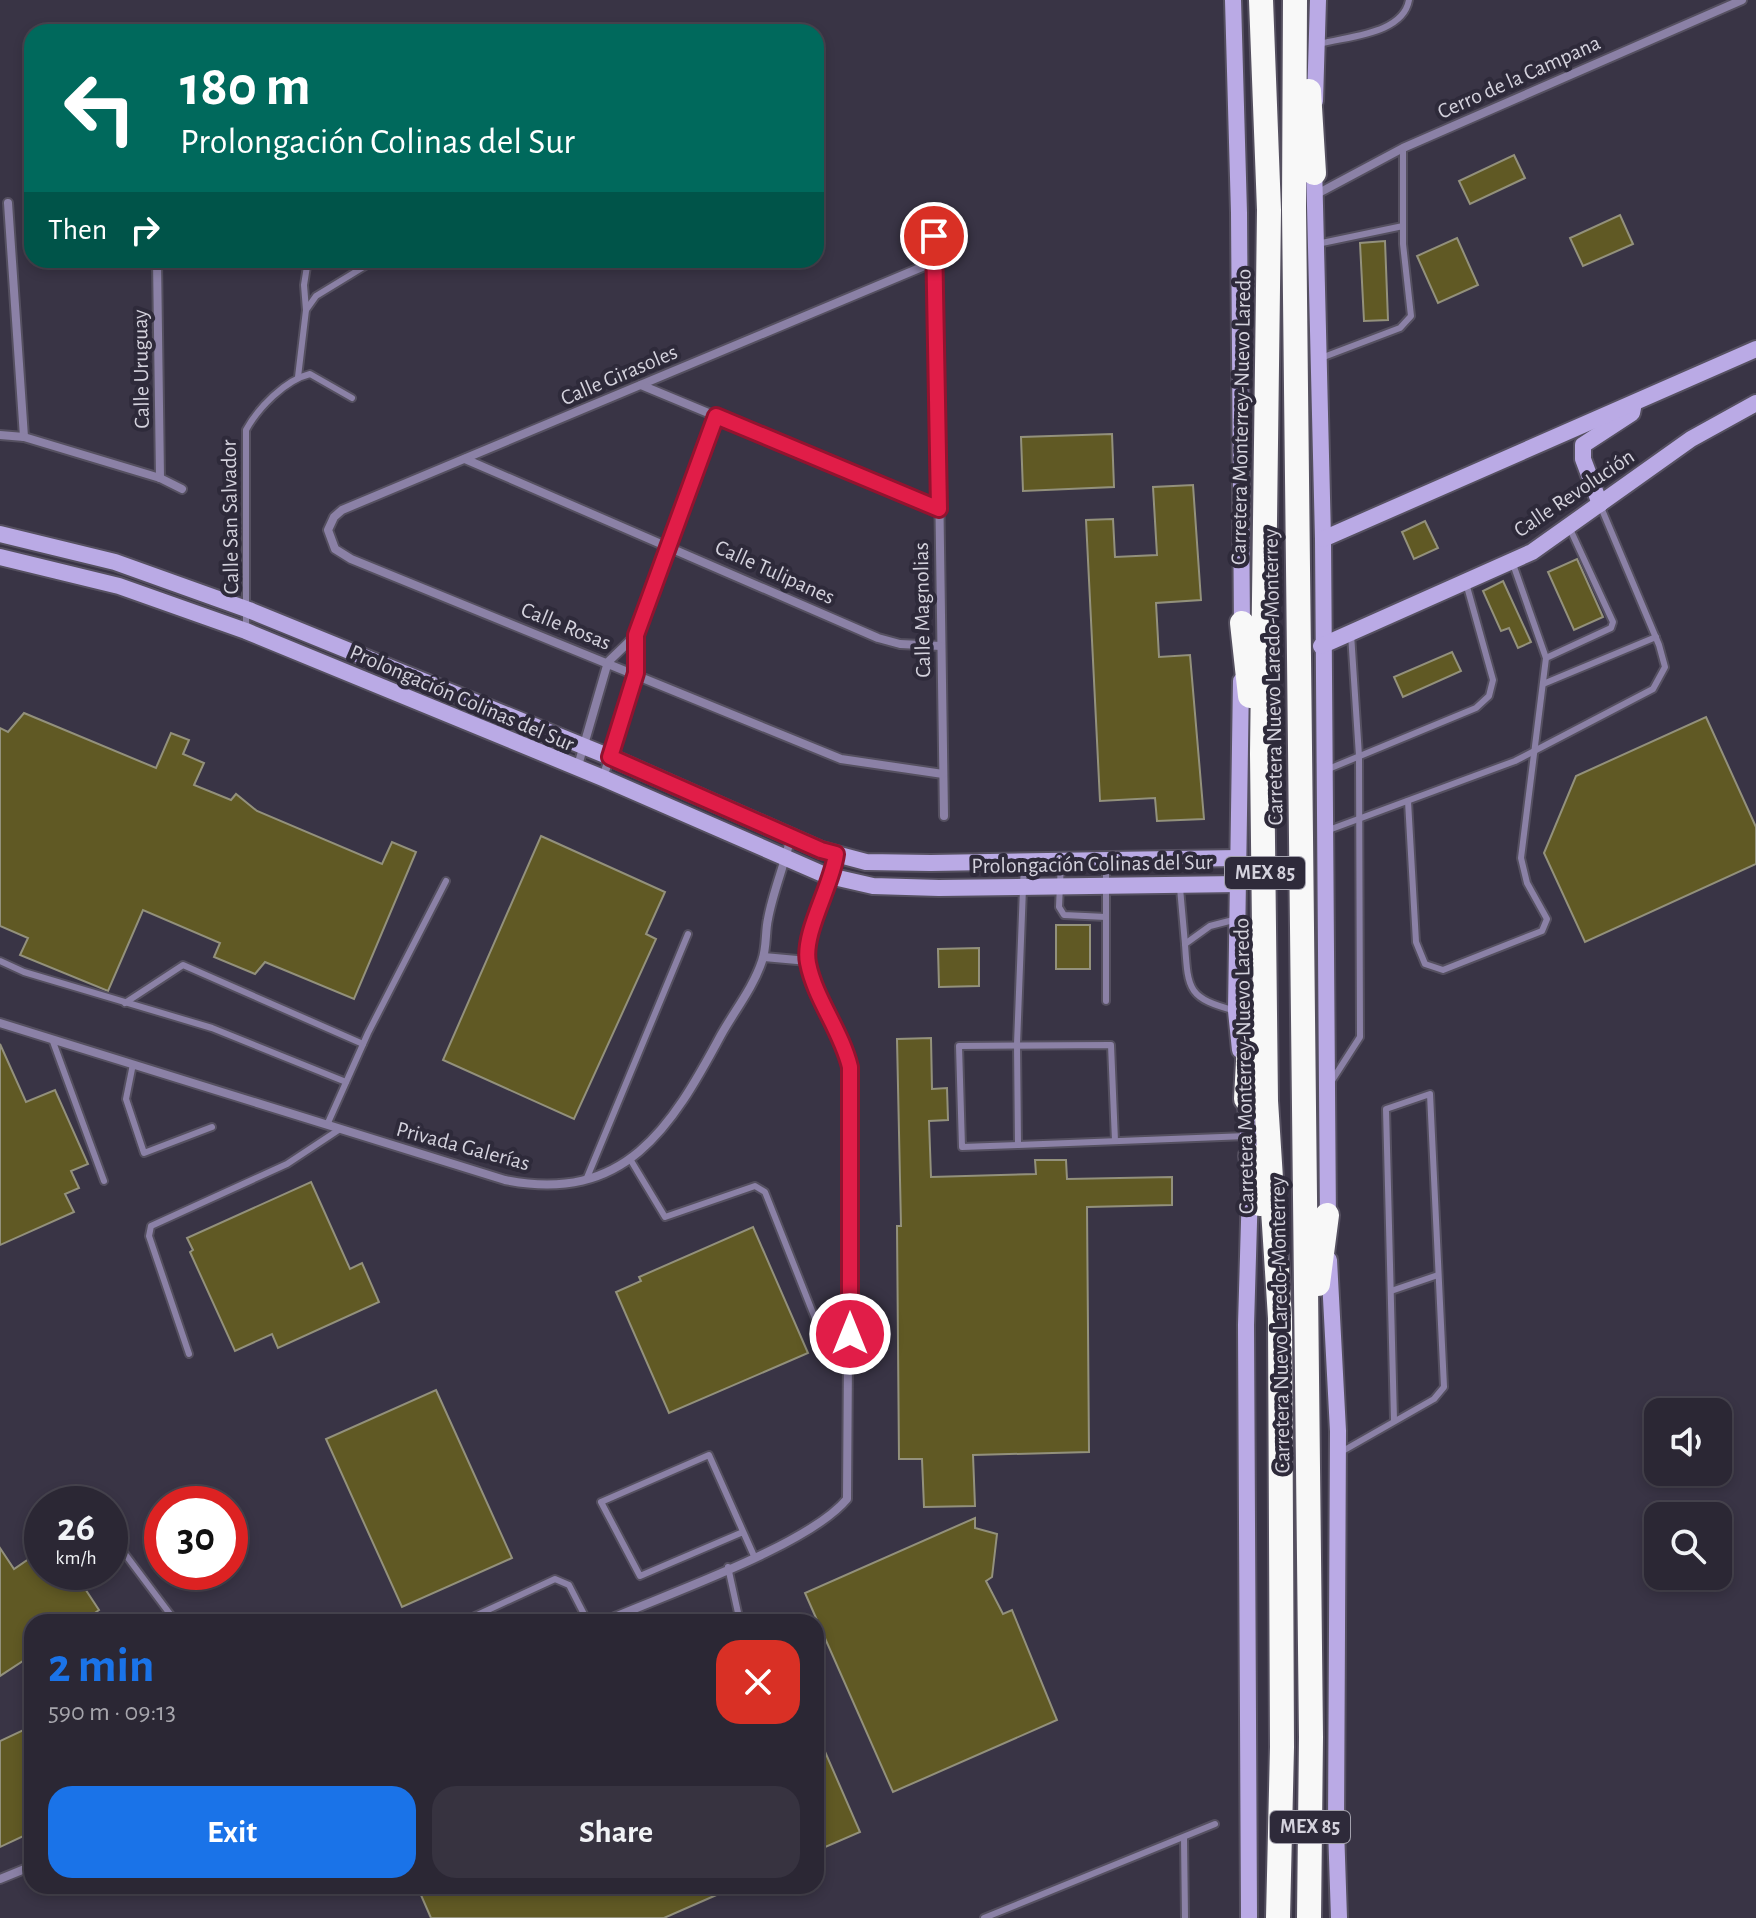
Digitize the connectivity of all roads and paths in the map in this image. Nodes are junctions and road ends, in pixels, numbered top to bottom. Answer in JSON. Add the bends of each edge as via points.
{"nodes":[{"id":1,"x":1233,"y":0,"type":"edge"},
{"id":2,"x":1261,"y":0,"type":"edge"},
{"id":3,"x":1295,"y":0,"type":"edge"},
{"id":4,"x":1304,"y":0,"type":"edge"},
{"id":5,"x":1318,"y":0,"type":"edge"},
{"id":6,"x":1409,"y":0,"type":"edge"},
{"id":7,"x":1742,"y":0,"type":"edge"},
{"id":8,"x":1317,"y":44,"type":"junction"},
{"id":9,"x":1403,"y":148,"type":"junction"},
{"id":10,"x":1314,"y":184,"type":"junction"},
{"id":11,"x":8,"y":203,"type":"dead end"},
{"id":12,"x":935,"y":211,"type":"dead end"},
{"id":13,"x":1403,"y":226,"type":"junction"},
{"id":14,"x":1317,"y":244,"type":"junction"},
{"id":15,"x":934,"y":262,"type":"junction"},
{"id":16,"x":157,"y":268,"type":"edge"},
{"id":17,"x":306,"y":268,"type":"edge"},
{"id":18,"x":362,"y":268,"type":"edge"},
{"id":19,"x":306,"y":310,"type":"junction"},
{"id":20,"x":1756,"y":349,"type":"edge"},
{"id":21,"x":1318,"y":359,"type":"junction"},
{"id":22,"x":298,"y":377,"type":"junction"},
{"id":23,"x":641,"y":385,"type":"junction"},
{"id":24,"x":352,"y":398,"type":"dead end"},
{"id":25,"x":1635,"y":402,"type":"junction"},
{"id":26,"x":1756,"y":403,"type":"edge"},
{"id":27,"x":716,"y":416,"type":"junction"},
{"id":28,"x":0,"y":435,"type":"edge"},
{"id":29,"x":24,"y":437,"type":"junction"},
{"id":30,"x":465,"y":459,"type":"junction"},
{"id":31,"x":160,"y":478,"type":"junction"},
{"id":32,"x":182,"y":489,"type":"dead end"},
{"id":33,"x":1600,"y":504,"type":"junction"},
{"id":34,"x":939,"y":509,"type":"junction"},
{"id":35,"x":1569,"y":526,"type":"junction"},
{"id":36,"x":328,"y":530,"type":"joint"},
{"id":37,"x":0,"y":534,"type":"edge"},
{"id":38,"x":1323,"y":539,"type":"junction"},
{"id":39,"x":669,"y":545,"type":"junction"},
{"id":40,"x":0,"y":557,"type":"edge"},
{"id":41,"x":1511,"y":561,"type":"junction"},
{"id":42,"x":1465,"y":581,"type":"junction"},
{"id":43,"x":249,"y":610,"type":"junction"},
{"id":44,"x":1242,"y":623,"type":"junction"},
{"id":45,"x":246,"y":631,"type":"junction"},
{"id":46,"x":1351,"y":631,"type":"junction"},
{"id":47,"x":636,"y":635,"type":"junction"},
{"id":48,"x":1656,"y":637,"type":"junction"},
{"id":49,"x":941,"y":646,"type":"junction"},
{"id":50,"x":1321,"y":646,"type":"junction"},
{"id":51,"x":1546,"y":658,"type":"junction"},
{"id":52,"x":608,"y":662,"type":"junction"},
{"id":53,"x":636,"y":673,"type":"junction"},
{"id":54,"x":1543,"y":684,"type":"junction"},
{"id":55,"x":583,"y":748,"type":"junction"},
{"id":56,"x":1535,"y":750,"type":"junction"},
{"id":57,"x":1262,"y":754,"type":"junction"},
{"id":58,"x":1359,"y":756,"type":"junction"},
{"id":59,"x":610,"y":757,"type":"junction"},
{"id":60,"x":576,"y":770,"type":"junction"},
{"id":61,"x":1323,"y":771,"type":"junction"},
{"id":62,"x":943,"y":774,"type":"junction"},
{"id":63,"x":603,"y":778,"type":"junction"},
{"id":64,"x":1408,"y":801,"type":"junction"},
{"id":65,"x":944,"y":816,"type":"dead end"},
{"id":66,"x":1358,"y":819,"type":"junction"},
{"id":67,"x":1323,"y":833,"type":"junction"},
{"id":68,"x":791,"y":836,"type":"junction"},
{"id":69,"x":836,"y":854,"type":"junction"},
{"id":70,"x":786,"y":857,"type":"junction"},
{"id":71,"x":1238,"y":858,"type":"junction"},
{"id":72,"x":1106,"y":860,"type":"junction"},
{"id":73,"x":1061,"y":861,"type":"junction"},
{"id":74,"x":1024,"y":862,"type":"junction"},
{"id":75,"x":833,"y":877,"type":"junction"},
{"id":76,"x":446,"y":881,"type":"dead end"},
{"id":77,"x":1239,"y":884,"type":"junction"},
{"id":78,"x":1180,"y":885,"type":"junction"},
{"id":79,"x":1060,"y":886,"type":"junction"},
{"id":80,"x":1105,"y":886,"type":"junction"},
{"id":81,"x":1024,"y":887,"type":"junction"},
{"id":82,"x":1266,"y":910,"type":"junction"},
{"id":83,"x":1106,"y":917,"type":"junction"},
{"id":84,"x":1237,"y":919,"type":"junction"},
{"id":85,"x":688,"y":934,"type":"dead end"},
{"id":86,"x":1185,"y":944,"type":"junction"},
{"id":87,"x":764,"y":957,"type":"junction"},
{"id":88,"x":0,"y":961,"type":"edge"},
{"id":89,"x":808,"y":961,"type":"junction"},
{"id":90,"x":1106,"y":1001,"type":"dead end"},
{"id":91,"x":125,"y":1003,"type":"junction"},
{"id":92,"x":1236,"y":1011,"type":"junction"},
{"id":93,"x":0,"y":1023,"type":"edge"},
{"id":94,"x":52,"y":1039,"type":"junction"},
{"id":95,"x":363,"y":1044,"type":"junction"},
{"id":96,"x":1017,"y":1044,"type":"junction"},
{"id":97,"x":133,"y":1064,"type":"junction"},
{"id":98,"x":346,"y":1082,"type":"junction"},
{"id":99,"x":1326,"y":1089,"type":"junction"},
{"id":100,"x":1246,"y":1099,"type":"junction"},
{"id":101,"x":327,"y":1125,"type":"junction"},
{"id":102,"x":212,"y":1127,"type":"dead end"},
{"id":103,"x":340,"y":1129,"type":"junction"},
{"id":104,"x":1115,"y":1141,"type":"junction"},
{"id":105,"x":1255,"y":1142,"type":"junction"},
{"id":106,"x":1018,"y":1145,"type":"junction"},
{"id":107,"x":630,"y":1159,"type":"junction"},
{"id":108,"x":586,"y":1180,"type":"junction"},
{"id":109,"x":104,"y":1181,"type":"dead end"},
{"id":110,"x":1327,"y":1215,"type":"junction"},
{"id":111,"x":1438,"y":1275,"type":"junction"},
{"id":112,"x":1391,"y":1291,"type":"junction"},
{"id":113,"x":189,"y":1354,"type":"dead end"},
{"id":114,"x":850,"y":1364,"type":"junction"},
{"id":115,"x":1306,"y":1370,"type":"junction"},
{"id":116,"x":1394,"y":1420,"type":"junction"},
{"id":117,"x":1336,"y":1455,"type":"junction"},
{"id":118,"x":743,"y":1532,"type":"junction"},
{"id":119,"x":754,"y":1556,"type":"junction"},
{"id":120,"x":128,"y":1558,"type":"edge"},
{"id":121,"x":728,"y":1567,"type":"junction"},
{"id":122,"x":170,"y":1614,"type":"edge"},
{"id":123,"x":479,"y":1614,"type":"edge"},
{"id":124,"x":584,"y":1614,"type":"edge"},
{"id":125,"x":621,"y":1614,"type":"edge"},
{"id":126,"x":738,"y":1614,"type":"edge"},
{"id":127,"x":1215,"y":1824,"type":"dead end"},
{"id":128,"x":1184,"y":1838,"type":"junction"},
{"id":129,"x":24,"y":1869,"type":"edge"},
{"id":130,"x":0,"y":1879,"type":"edge"},
{"id":131,"x":984,"y":1918,"type":"edge"},
{"id":132,"x":1185,"y":1918,"type":"edge"},
{"id":133,"x":1249,"y":1918,"type":"edge"},
{"id":134,"x":1278,"y":1918,"type":"edge"},
{"id":135,"x":1309,"y":1918,"type":"edge"},
{"id":136,"x":1339,"y":1918,"type":"edge"}],
"edges":[{"from":1,"to":44,"type":"street"},
{"from":2,"to":57,"type":"highway","name":"Carretera Monterrey-Nuevo Laredo","number":"MEX 85","via":[[1269,210]]},
{"from":3,"to":115,"type":"highway","name":"Carretera Nuevo Laredo-Monterrey","number":"MEX 85"},
{"from":4,"to":10,"type":"highway"},
{"from":5,"to":8,"type":"street"},
{"from":6,"to":8,"type":"lane","via":[[1405,15],[1395,24]]},
{"from":7,"to":9,"type":"street","name":"Cerro de la Campana"},
{"from":8,"to":10,"type":"street"},
{"from":9,"to":10,"type":"street","name":"Cerro de la Campana"},
{"from":9,"to":13,"type":"lane"},
{"from":10,"to":14,"type":"street"},
{"from":11,"to":29,"type":"street"},
{"from":12,"to":15,"type":"street","name":"Calle Magnolias"},
{"from":13,"to":14,"type":"lane"},
{"from":13,"to":21,"type":"lane","via":[[1411,316],[1400,328]]},
{"from":14,"to":21,"type":"street"},
{"from":15,"to":23,"type":"street","name":"Calle Girasoles"},
{"from":15,"to":34,"type":"street","name":"Calle Magnolias"},
{"from":16,"to":31,"type":"street","name":"Calle Uruguay"},
{"from":17,"to":19,"type":"lane"},
{"from":18,"to":19,"type":"lane","via":[[316,296]]},
{"from":19,"to":22,"type":"lane"},
{"from":20,"to":25,"type":"street","name":"Calle Revolución"},
{"from":21,"to":38,"type":"street"},
{"from":22,"to":24,"type":"lane","via":[[310,374]]},
{"from":22,"to":43,"type":"lane","name":"Calle San Salvador","via":[[254,414],[246,430]]},
{"from":23,"to":27,"type":"street"},
{"from":23,"to":30,"type":"street","name":"Calle Girasoles"},
{"from":25,"to":33,"type":"street","via":[[1632,413],[1583,445]]},
{"from":25,"to":38,"type":"street","name":"Calle Revolución"},
{"from":26,"to":33,"type":"street","name":"Calle Revolución","via":[[1691,439]]},
{"from":27,"to":34,"type":"street"},
{"from":27,"to":39,"type":"street"},
{"from":28,"to":29,"type":"street"},
{"from":29,"to":31,"type":"street"},
{"from":30,"to":36,"type":"street","name":"Calle Girasoles","via":[[342,510]]},
{"from":30,"to":39,"type":"street","name":"Calle Tulipanes"},
{"from":31,"to":32,"type":"street"},
{"from":33,"to":35,"type":"street","name":"Calle Revolución"},
{"from":33,"to":48,"type":"lane"},
{"from":34,"to":49,"type":"street","name":"Calle Magnolias"},
{"from":35,"to":41,"type":"street","name":"Calle Revolución"},
{"from":35,"to":51,"type":"lane","via":[[1613,622],[1611,628]]},
{"from":36,"to":52,"type":"street","name":"Calle Rosas","via":[[335,549],[351,559]]},
{"from":37,"to":43,"type":"street","name":"Prolongación Colinas del Sur","via":[[115,562]]},
{"from":38,"to":50,"type":"street"},
{"from":39,"to":47,"type":"street"},
{"from":39,"to":49,"type":"street","name":"Calle Tulipanes","via":[[878,638]]},
{"from":40,"to":45,"type":"street","name":"Prolongación Colinas del Sur","via":[[119,586]]},
{"from":41,"to":42,"type":"street","name":"Calle Revolución"},
{"from":41,"to":51,"type":"lane"},
{"from":42,"to":46,"type":"street","name":"Calle Revolución"},
{"from":42,"to":58,"type":"lane","via":[[1493,680],[1489,696],[1476,708]]},
{"from":43,"to":45,"type":"lane","name":"Calle San Salvador"},
{"from":43,"to":55,"type":"street","name":"Prolongación Colinas del Sur"},
{"from":44,"to":57,"type":"highway","via":[[1255,740]]},
{"from":44,"to":71,"type":"street"},
{"from":45,"to":60,"type":"street","name":"Prolongación Colinas del Sur"},
{"from":46,"to":50,"type":"street","name":"Calle Revolución"},
{"from":46,"to":58,"type":"lane"},
{"from":47,"to":52,"type":"street"},
{"from":47,"to":53,"type":"street"},
{"from":48,"to":54,"type":"lane"},
{"from":48,"to":56,"type":"lane","via":[[1665,667],[1653,689]]},
{"from":49,"to":62,"type":"street","name":"Calle Magnolias"},
{"from":50,"to":61,"type":"street"},
{"from":51,"to":54,"type":"lane"},
{"from":52,"to":53,"type":"street","name":"Calle Rosas"},
{"from":52,"to":55,"type":"street"},
{"from":53,"to":59,"type":"street"},
{"from":53,"to":62,"type":"street","name":"Calle Rosas","via":[[841,759]]},
{"from":54,"to":56,"type":"lane"},
{"from":55,"to":59,"type":"street","name":"Prolongación Colinas del Sur"},
{"from":55,"to":60,"type":"street"},
{"from":56,"to":64,"type":"lane"},
{"from":56,"to":64,"type":"lane","via":[[1521,858],[1547,925],[1443,970],[1425,964],[1416,942]]},
{"from":57,"to":82,"type":"highway","name":"Carretera Monterrey-Nuevo Laredo","number":"MEX 85"},
{"from":58,"to":61,"type":"lane"},
{"from":58,"to":66,"type":"lane"},
{"from":59,"to":63,"type":"street"},
{"from":59,"to":68,"type":"street","name":"Prolongación Colinas del Sur"},
{"from":60,"to":63,"type":"street","name":"Prolongación Colinas del Sur"},
{"from":61,"to":67,"type":"street"},
{"from":62,"to":65,"type":"street","name":"Calle Magnolias"},
{"from":63,"to":70,"type":"street","name":"Prolongación Colinas del Sur"},
{"from":64,"to":66,"type":"lane"},
{"from":66,"to":67,"type":"lane"},
{"from":66,"to":99,"type":"lane","via":[[1360,1037]]},
{"from":67,"to":99,"type":"street"},
{"from":68,"to":69,"type":"street","name":"Prolongación Colinas del Sur"},
{"from":68,"to":70,"type":"street","name":"Privada Galerías"},
{"from":69,"to":74,"type":"street","name":"Prolongación Colinas del Sur","via":[[866,862]]},
{"from":69,"to":75,"type":"street"},
{"from":70,"to":75,"type":"street","name":"Prolongación Colinas del Sur"},
{"from":70,"to":87,"type":"street","name":"Privada Galerías","via":[[768,917]]},
{"from":71,"to":72,"type":"street","name":"Prolongación Colinas del Sur"},
{"from":71,"to":77,"type":"street"},
{"from":72,"to":73,"type":"street","name":"Prolongación Colinas del Sur"},
{"from":72,"to":80,"type":"lane"},
{"from":73,"to":74,"type":"street","name":"Prolongación Colinas del Sur"},
{"from":73,"to":79,"type":"lane"},
{"from":74,"to":81,"type":"lane"},
{"from":75,"to":81,"type":"street","name":"Prolongación Colinas del Sur","via":[[873,886]]},
{"from":75,"to":89,"type":"street"},
{"from":76,"to":95,"type":"lane"},
{"from":77,"to":78,"type":"street","name":"Prolongación Colinas del Sur"},
{"from":77,"to":84,"type":"street"},
{"from":78,"to":80,"type":"street","name":"Prolongación Colinas del Sur"},
{"from":78,"to":86,"type":"lane"},
{"from":79,"to":80,"type":"street","name":"Prolongación Colinas del Sur"},
{"from":79,"to":81,"type":"street","name":"Prolongación Colinas del Sur"},
{"from":79,"to":83,"type":"lane","via":[[1064,915]]},
{"from":80,"to":83,"type":"lane"},
{"from":81,"to":96,"type":"lane"},
{"from":82,"to":100,"type":"highway","via":[[1254,943]]},
{"from":82,"to":105,"type":"highway","name":"Carretera Monterrey-Nuevo Laredo","number":"MEX 85"},
{"from":83,"to":90,"type":"lane"},
{"from":84,"to":86,"type":"lane","via":[[1210,926]]},
{"from":84,"to":92,"type":"street"},
{"from":85,"to":108,"type":"lane"},
{"from":86,"to":92,"type":"lane","via":[[1188,983],[1195,995]]},
{"from":87,"to":89,"type":"street"},
{"from":87,"to":107,"type":"street","name":"Privada Galerías","via":[[669,1124]]},
{"from":88,"to":91,"type":"lane"},
{"from":89,"to":114,"type":"street","via":[[844,1040],[850,1067]]},
{"from":91,"to":95,"type":"lane","via":[[183,965]]},
{"from":91,"to":98,"type":"lane","via":[[212,1028]]},
{"from":92,"to":100,"type":"street"},
{"from":93,"to":94,"type":"street","name":"Privada Galerías"},
{"from":94,"to":97,"type":"street","name":"Privada Galerías"},
{"from":94,"to":109,"type":"lane"},
{"from":95,"to":98,"type":"lane"},
{"from":96,"to":104,"type":"lane","via":[[1111,1045]]},
{"from":96,"to":106,"type":"lane"},
{"from":96,"to":106,"type":"lane","via":[[959,1046],[962,1147]]},
{"from":97,"to":101,"type":"street","name":"Privada Galerías"},
{"from":97,"to":102,"type":"lane","via":[[126,1099],[144,1153]]},
{"from":98,"to":101,"type":"lane"},
{"from":99,"to":110,"type":"street"},
{"from":100,"to":105,"type":"street"},
{"from":101,"to":103,"type":"street","name":"Privada Galerías"},
{"from":103,"to":108,"type":"street","name":"Privada Galerías","via":[[505,1180],[551,1186]]},
{"from":103,"to":113,"type":"lane","via":[[287,1164],[151,1226],[149,1236]]},
{"from":104,"to":105,"type":"lane"},
{"from":104,"to":106,"type":"lane"},
{"from":105,"to":133,"type":"street","via":[[1246,1325]]},
{"from":105,"to":134,"type":"highway","name":"Carretera Monterrey-Nuevo Laredo","number":"MEX 85","via":[[1280,1318]]},
{"from":107,"to":108,"type":"street","name":"Privada Galerías"},
{"from":107,"to":114,"type":"lane","via":[[665,1217],[755,1186],[765,1192],[826,1346]]},
{"from":110,"to":115,"type":"highway"},
{"from":110,"to":117,"type":"street"},
{"from":111,"to":112,"type":"lane"},
{"from":111,"to":112,"type":"lane","via":[[1430,1094],[1386,1109]]},
{"from":111,"to":116,"type":"lane","via":[[1444,1387],[1434,1399]]},
{"from":112,"to":116,"type":"lane"},
{"from":114,"to":119,"type":"street","via":[[847,1499],[820,1524]]},
{"from":115,"to":135,"type":"highway","name":"Carretera Nuevo Laredo-Monterrey","number":"MEX 85"},
{"from":116,"to":117,"type":"lane"},
{"from":117,"to":136,"type":"street"},
{"from":118,"to":118,"type":"lane","via":[[709,1455],[601,1502],[640,1576]]},
{"from":118,"to":119,"type":"lane"},
{"from":119,"to":121,"type":"street"},
{"from":120,"to":122,"type":"lane"},
{"from":121,"to":125,"type":"street"},
{"from":121,"to":126,"type":"lane"},
{"from":123,"to":124,"type":"lane","via":[[555,1579],[569,1585]]},
{"from":127,"to":128,"type":"lane"},
{"from":128,"to":131,"type":"lane"},
{"from":128,"to":132,"type":"lane"},
{"from":129,"to":130,"type":"street"}]}
